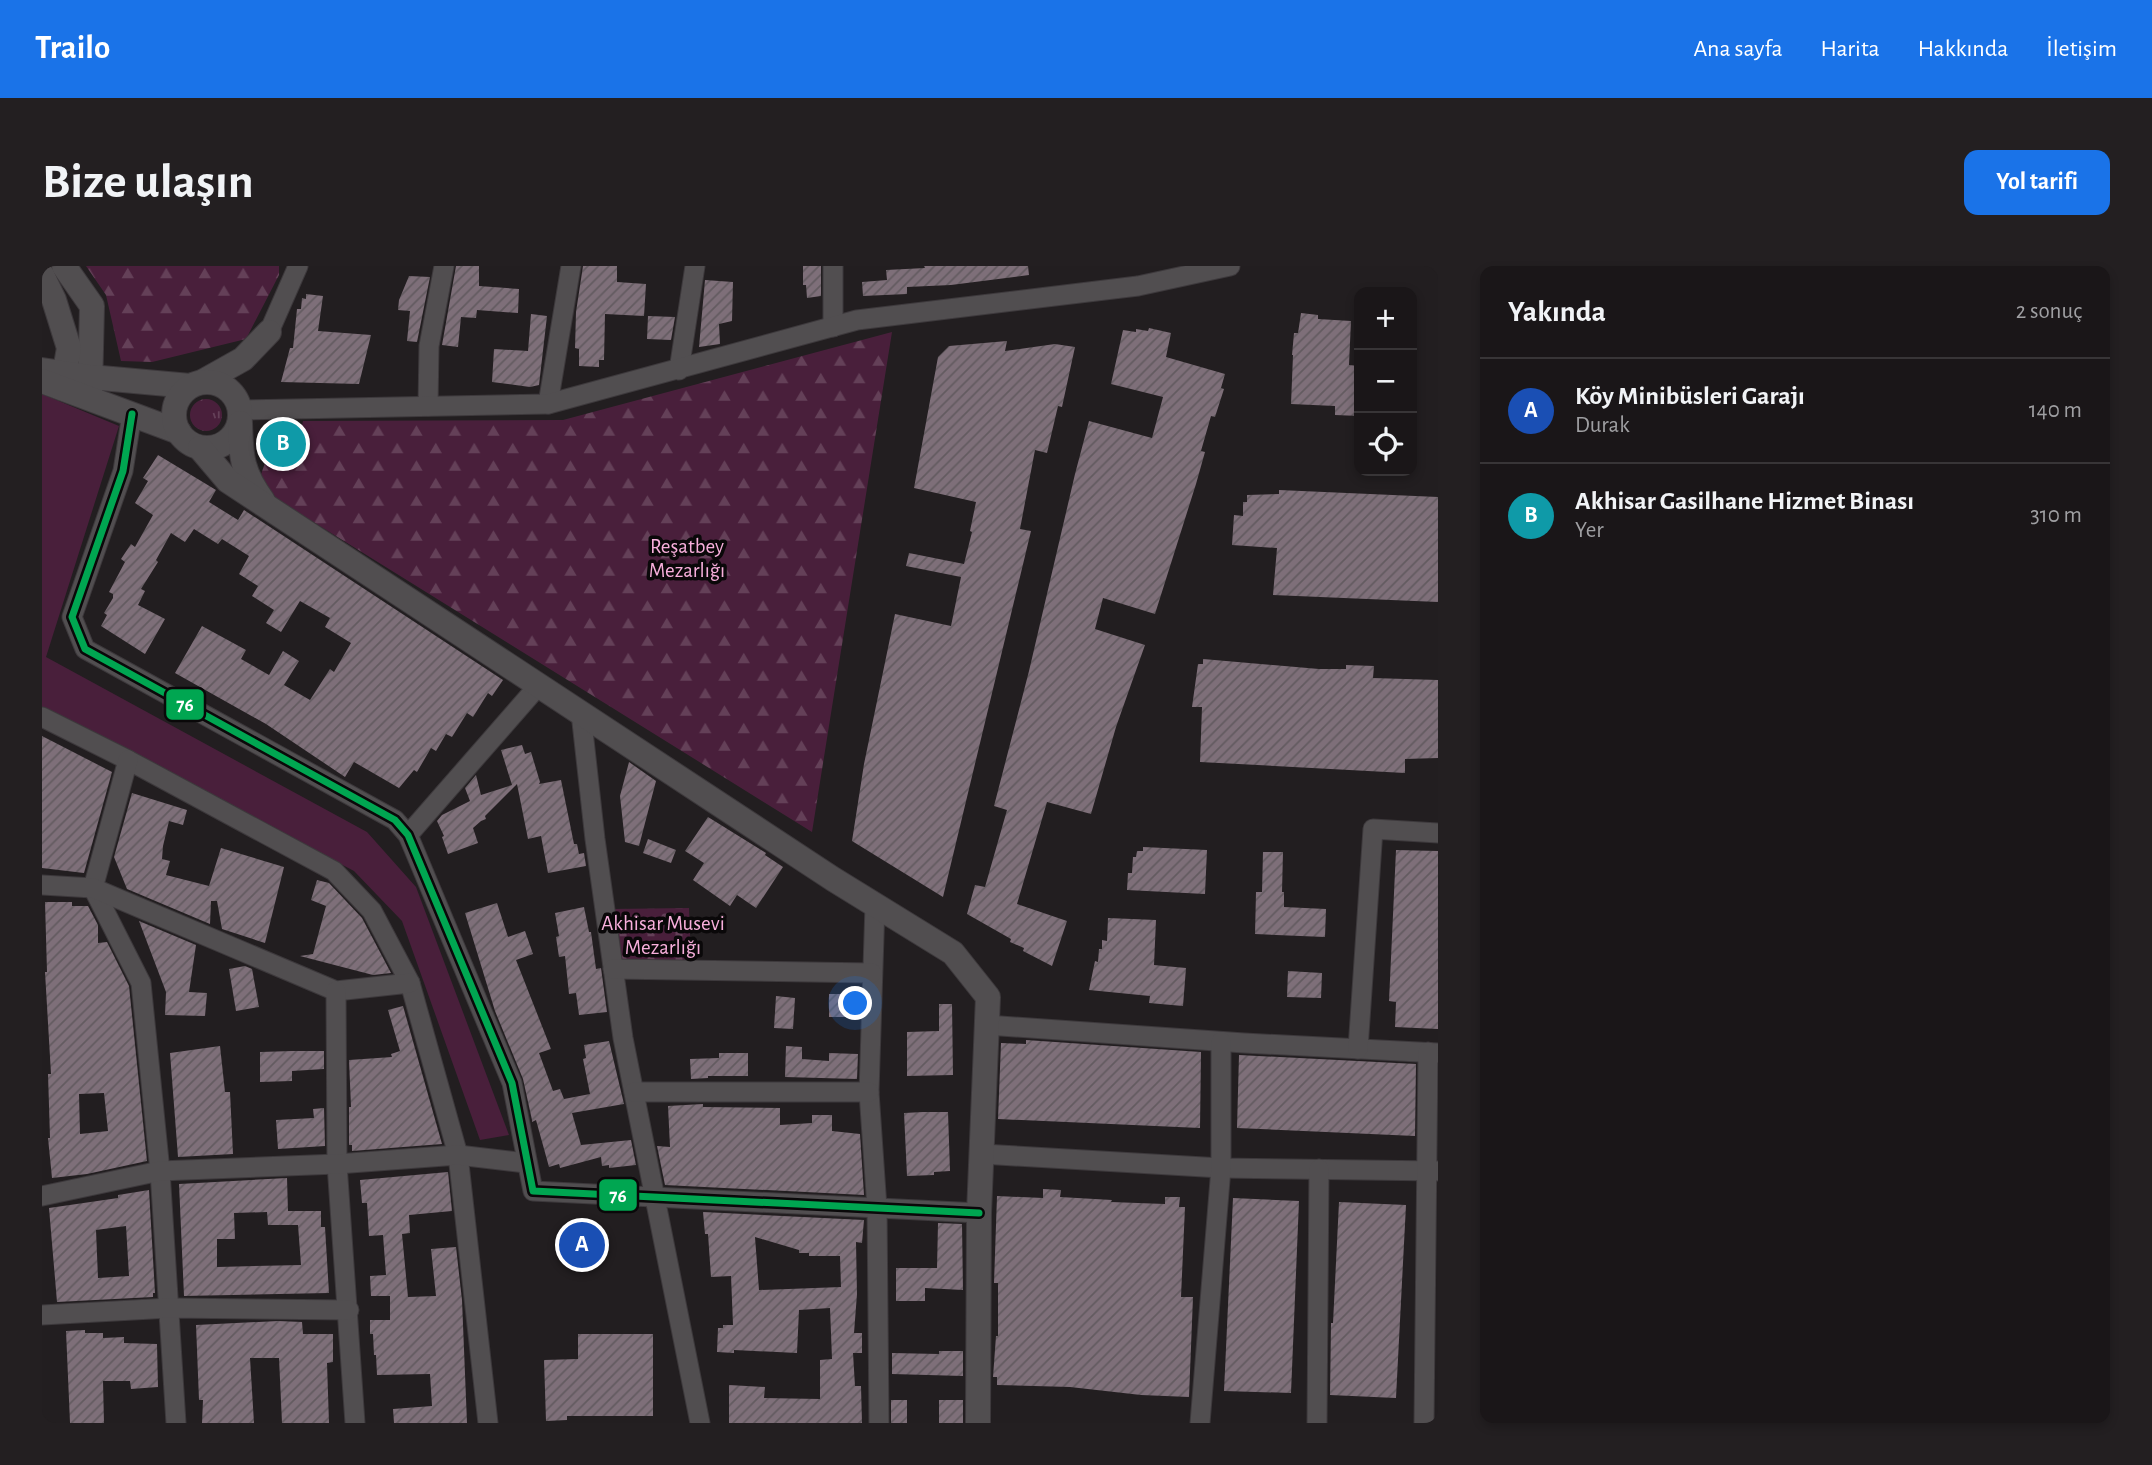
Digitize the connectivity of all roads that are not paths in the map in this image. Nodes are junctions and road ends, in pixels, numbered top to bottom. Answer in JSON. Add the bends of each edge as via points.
{"nodes":[{"id":1,"x":64,"y":266,"type":"edge"},
{"id":2,"x":298,"y":266,"type":"edge"},
{"id":3,"x":444,"y":266,"type":"edge"},
{"id":4,"x":570,"y":266,"type":"edge"},
{"id":5,"x":695,"y":266,"type":"edge"},
{"id":6,"x":833,"y":266,"type":"edge"},
{"id":7,"x":1230,"y":266,"type":"edge"},
{"id":8,"x":42,"y":275,"type":"edge"},
{"id":9,"x":833,"y":327,"type":"junction"},
{"id":10,"x":269,"y":332,"type":"junction"},
{"id":11,"x":679,"y":370,"type":"junction"},
{"id":12,"x":53,"y":378,"type":"edge"},
{"id":13,"x":196,"y":384,"type":"junction"},
{"id":14,"x":90,"y":388,"type":"junction"},
{"id":15,"x":548,"y":404,"type":"junction"},
{"id":16,"x":428,"y":406,"type":"junction"},
{"id":17,"x":239,"y":410,"type":"junction"},
{"id":18,"x":132,"y":414,"type":"junction"},
{"id":19,"x":179,"y":432,"type":"junction"},
{"id":20,"x":200,"y":447,"type":"junction"},
{"id":21,"x":268,"y":507,"type":"junction"},
{"id":22,"x":538,"y":685,"type":"junction"},
{"id":23,"x":581,"y":713,"type":"junction"},
{"id":24,"x":42,"y":718,"type":"edge"},
{"id":25,"x":128,"y":760,"type":"junction"},
{"id":26,"x":1438,"y":833,"type":"edge"},
{"id":27,"x":408,"y":835,"type":"junction"},
{"id":28,"x":42,"y":885,"type":"edge"},
{"id":29,"x":93,"y":888,"type":"junction"},
{"id":30,"x":875,"y":905,"type":"junction"},
{"id":31,"x":613,"y":970,"type":"junction"},
{"id":32,"x":872,"y":973,"type":"junction"},
{"id":33,"x":410,"y":983,"type":"junction"},
{"id":34,"x":336,"y":991,"type":"junction"},
{"id":35,"x":987,"y":1025,"type":"junction"},
{"id":36,"x":1221,"y":1042,"type":"junction"},
{"id":37,"x":1358,"y":1049,"type":"junction"},
{"id":38,"x":1433,"y":1052,"type":"edge"},
{"id":39,"x":634,"y":1092,"type":"junction"},
{"id":40,"x":869,"y":1092,"type":"junction"},
{"id":41,"x":982,"y":1154,"type":"junction"},
{"id":42,"x":458,"y":1155,"type":"junction"},
{"id":43,"x":526,"y":1163,"type":"junction"},
{"id":44,"x":337,"y":1164,"type":"junction"},
{"id":45,"x":1221,"y":1168,"type":"junction"},
{"id":46,"x":1319,"y":1169,"type":"junction"},
{"id":47,"x":160,"y":1171,"type":"junction"},
{"id":48,"x":1432,"y":1171,"type":"edge"},
{"id":49,"x":42,"y":1196,"type":"edge"},
{"id":50,"x":656,"y":1197,"type":"junction"},
{"id":51,"x":877,"y":1208,"type":"junction"},
{"id":52,"x":979,"y":1213,"type":"junction"},
{"id":53,"x":170,"y":1308,"type":"junction"},
{"id":54,"x":349,"y":1310,"type":"junction"},
{"id":55,"x":42,"y":1315,"type":"edge"},
{"id":56,"x":176,"y":1423,"type":"edge"},
{"id":57,"x":355,"y":1423,"type":"edge"},
{"id":58,"x":488,"y":1423,"type":"edge"},
{"id":59,"x":701,"y":1423,"type":"edge"},
{"id":60,"x":879,"y":1423,"type":"edge"},
{"id":61,"x":978,"y":1423,"type":"edge"},
{"id":62,"x":991,"y":1423,"type":"edge"},
{"id":63,"x":1200,"y":1423,"type":"edge"},
{"id":64,"x":1317,"y":1423,"type":"edge"},
{"id":65,"x":1424,"y":1423,"type":"edge"}],
"edges":[{"from":1,"to":14,"type":"street","via":[[92,306]]},
{"from":2,"to":10,"type":"street"},
{"from":3,"to":16,"type":"street","via":[[429,346]]},
{"from":4,"to":15,"type":"street"},
{"from":5,"to":11,"type":"street"},
{"from":6,"to":9,"type":"street"},
{"from":7,"to":9,"type":"street","via":[[1138,286],[857,320]]},
{"from":8,"to":12,"type":"street","via":[[69,348]]},
{"from":9,"to":11,"type":"street"},
{"from":10,"to":13,"type":"street","via":[[243,359]]},
{"from":10,"to":17,"type":"street"},
{"from":11,"to":15,"type":"street"},
{"from":12,"to":14,"type":"street"},
{"from":13,"to":14,"type":"street"},
{"from":13,"to":17,"type":"street","via":[[215,382],[227,388]]},
{"from":13,"to":19,"type":"street","via":[[180,395],[175,407]]},
{"from":14,"to":18,"type":"street"},
{"from":15,"to":16,"type":"street"},
{"from":16,"to":17,"type":"street"},
{"from":17,"to":20,"type":"street","via":[[234,435],[213,448]]},
{"from":17,"to":21,"type":"street","via":[[241,455],[248,480]]},
{"from":18,"to":19,"type":"street"},
{"from":18,"to":27,"type":"street","via":[[123,471],[72,617],[85,649],[395,820]]},
{"from":19,"to":20,"type":"street"},
{"from":20,"to":21,"type":"street","via":[[228,481]]},
{"from":21,"to":22,"type":"street"},
{"from":22,"to":23,"type":"street"},
{"from":22,"to":27,"type":"street"},
{"from":23,"to":30,"type":"street"},
{"from":23,"to":31,"type":"street"},
{"from":24,"to":25,"type":"street"},
{"from":25,"to":29,"type":"street"},
{"from":25,"to":33,"type":"street","via":[[334,871],[372,911]]},
{"from":26,"to":37,"type":"street","via":[[1373,829]]},
{"from":27,"to":43,"type":"street","via":[[512,1083]]},
{"from":28,"to":29,"type":"street"},
{"from":29,"to":34,"type":"street"},
{"from":29,"to":47,"type":"street","via":[[141,983]]},
{"from":30,"to":32,"type":"street"},
{"from":30,"to":35,"type":"street","via":[[953,953],[988,997]]},
{"from":31,"to":32,"type":"street"},
{"from":31,"to":39,"type":"street"},
{"from":32,"to":40,"type":"street"},
{"from":33,"to":34,"type":"street"},
{"from":33,"to":42,"type":"street"},
{"from":34,"to":44,"type":"street"},
{"from":35,"to":36,"type":"street"},
{"from":35,"to":41,"type":"street"},
{"from":36,"to":37,"type":"street"},
{"from":36,"to":45,"type":"street"},
{"from":37,"to":38,"type":"street"},
{"from":38,"to":48,"type":"street"},
{"from":39,"to":40,"type":"street"},
{"from":39,"to":50,"type":"street"},
{"from":40,"to":51,"type":"street"},
{"from":41,"to":45,"type":"street"},
{"from":41,"to":52,"type":"street"},
{"from":42,"to":43,"type":"street"},
{"from":42,"to":44,"type":"street"},
{"from":42,"to":58,"type":"street"},
{"from":43,"to":50,"type":"street","via":[[533,1191]]},
{"from":44,"to":47,"type":"street"},
{"from":44,"to":54,"type":"street"},
{"from":45,"to":46,"type":"street"},
{"from":45,"to":63,"type":"street"},
{"from":46,"to":48,"type":"street"},
{"from":46,"to":64,"type":"street"},
{"from":47,"to":49,"type":"street"},
{"from":47,"to":53,"type":"street"},
{"from":48,"to":65,"type":"street"},
{"from":50,"to":51,"type":"street"},
{"from":50,"to":59,"type":"street"},
{"from":51,"to":52,"type":"street"},
{"from":51,"to":60,"type":"street"},
{"from":52,"to":61,"type":"street"},
{"from":53,"to":54,"type":"street"},
{"from":53,"to":55,"type":"street"},
{"from":53,"to":56,"type":"street"},
{"from":54,"to":57,"type":"street"},
{"from":61,"to":62,"type":"street"}]}
